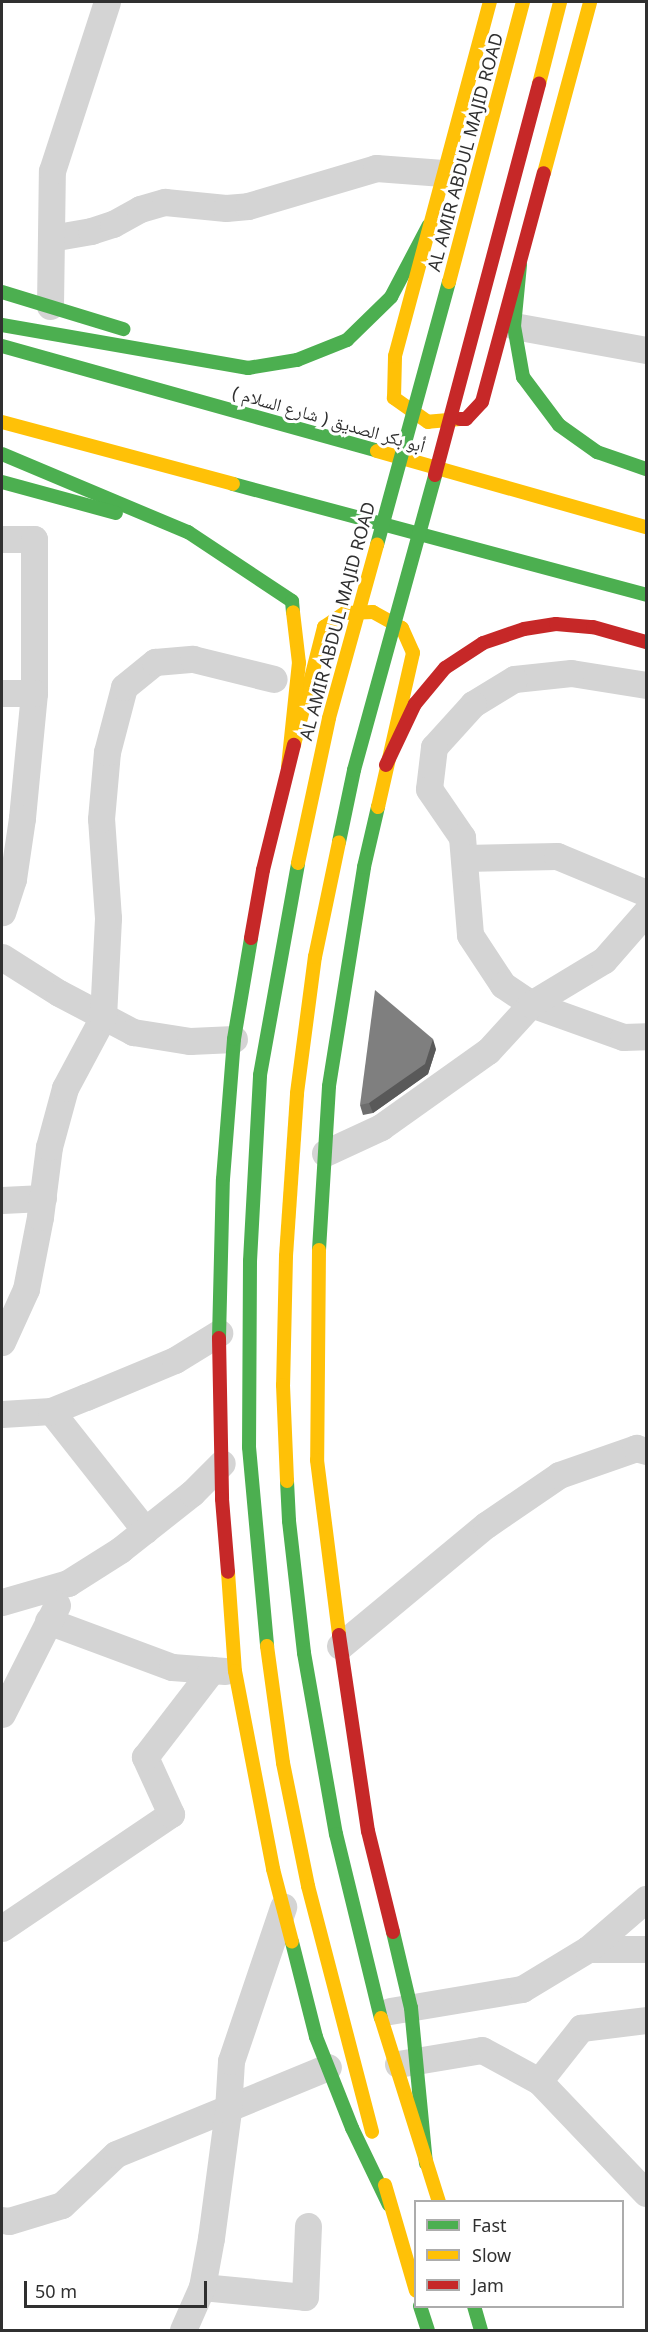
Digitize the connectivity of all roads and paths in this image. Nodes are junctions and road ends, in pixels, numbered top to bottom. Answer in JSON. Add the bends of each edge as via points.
{"nodes":[{"id":1,"x":107,"y":2,"type":"edge"},
{"id":2,"x":490,"y":2,"type":"edge"},
{"id":3,"x":523,"y":2,"type":"edge"},
{"id":4,"x":560,"y":2,"type":"edge"},
{"id":5,"x":590,"y":2,"type":"edge"},
{"id":6,"x":443,"y":173,"type":"junction"},
{"id":7,"x":429,"y":225,"type":"junction"},
{"id":8,"x":51,"y":238,"type":"junction"},
{"id":9,"x":520,"y":265,"type":"junction"},
{"id":10,"x":2,"y":292,"type":"edge"},
{"id":11,"x":50,"y":306,"type":"junction"},
{"id":12,"x":2,"y":326,"type":"edge"},
{"id":13,"x":514,"y":326,"type":"junction"},
{"id":14,"x":2,"y":346,"type":"edge"},
{"id":15,"x":646,"y":350,"type":"edge"},
{"id":16,"x":248,"y":368,"type":"junction"},
{"id":17,"x":2,"y":422,"type":"edge"},
{"id":18,"x":2,"y":454,"type":"edge"},
{"id":19,"x":646,"y":469,"type":"edge"},
{"id":20,"x":2,"y":482,"type":"edge"},
{"id":21,"x":646,"y":527,"type":"edge"},
{"id":22,"x":188,"y":532,"type":"junction"},
{"id":23,"x":2,"y":539,"type":"edge"},
{"id":24,"x":646,"y":595,"type":"edge"},
{"id":25,"x":646,"y":642,"type":"edge"},
{"id":26,"x":274,"y":679,"type":"dead end"},
{"id":27,"x":646,"y":685,"type":"edge"},
{"id":28,"x":2,"y":693,"type":"edge"},
{"id":29,"x":34,"y":693,"type":"junction"},
{"id":30,"x":386,"y":765,"type":"junction"},
{"id":31,"x":288,"y":767,"type":"junction"},
{"id":32,"x":464,"y":858,"type":"junction"},
{"id":33,"x":646,"y":893,"type":"edge"},
{"id":34,"x":2,"y":912,"type":"edge"},
{"id":35,"x":646,"y":912,"type":"edge"},
{"id":36,"x":2,"y":957,"type":"edge"},
{"id":37,"x":531,"y":1004,"type":"junction"},
{"id":38,"x":103,"y":1017,"type":"junction"},
{"id":39,"x":646,"y":1036,"type":"edge"},
{"id":40,"x":234,"y":1039,"type":"junction"},
{"id":41,"x":325,"y":1153,"type":"junction"},
{"id":42,"x":43,"y":1198,"type":"junction"},
{"id":43,"x":2,"y":1200,"type":"edge"},
{"id":44,"x":219,"y":1333,"type":"junction"},
{"id":45,"x":2,"y":1342,"type":"edge"},
{"id":46,"x":51,"y":1411,"type":"junction"},
{"id":47,"x":2,"y":1414,"type":"edge"},
{"id":48,"x":643,"y":1448,"type":"edge"},
{"id":49,"x":222,"y":1463,"type":"junction"},
{"id":50,"x":145,"y":1530,"type":"junction"},
{"id":51,"x":68,"y":1583,"type":"junction"},
{"id":52,"x":2,"y":1602,"type":"edge"},
{"id":53,"x":48,"y":1621,"type":"junction"},
{"id":54,"x":340,"y":1646,"type":"junction"},
{"id":55,"x":224,"y":1670,"type":"junction"},
{"id":56,"x":2,"y":1714,"type":"edge"},
{"id":57,"x":646,"y":1899,"type":"edge"},
{"id":58,"x":283,"y":1907,"type":"junction"},
{"id":59,"x":2,"y":1928,"type":"edge"},
{"id":60,"x":588,"y":1949,"type":"junction"},
{"id":61,"x":646,"y":1949,"type":"edge"},
{"id":62,"x":411,"y":2008,"type":"junction"},
{"id":63,"x":380,"y":2013,"type":"junction"},
{"id":64,"x":646,"y":2020,"type":"edge"},
{"id":65,"x":405,"y":2063,"type":"junction"},
{"id":66,"x":328,"y":2067,"type":"junction"},
{"id":67,"x":539,"y":2081,"type":"junction"},
{"id":68,"x":228,"y":2110,"type":"junction"},
{"id":69,"x":426,"y":2163,"type":"junction"},
{"id":70,"x":646,"y":2193,"type":"edge"},
{"id":71,"x":438,"y":2200,"type":"edge"},
{"id":72,"x":390,"y":2205,"type":"junction"},
{"id":73,"x":2,"y":2220,"type":"edge"},
{"id":74,"x":308,"y":2226,"type":"dead end"},
{"id":75,"x":414,"y":2283,"type":"edge"},
{"id":76,"x":202,"y":2287,"type":"junction"},
{"id":77,"x":420,"y":2308,"type":"edge"},
{"id":78,"x":474,"y":2308,"type":"edge"},
{"id":79,"x":183,"y":2331,"type":"edge"},
{"id":80,"x":428,"y":2331,"type":"edge"},
{"id":81,"x":482,"y":2331,"type":"edge"}],
"edges":[{"from":1,"to":8,"type":"street","via":[[52,171]]},
{"from":2,"to":6,"type":"main road"},
{"from":3,"to":72,"type":"main road","name":"AL AMIR ABDUL MAJID ROAD","bridge":true,"via":[[328,718],[291,896],[260,1075],[250,1261],[249,1447],[264,1621],[283,1763],[308,1886]]},
{"from":4,"to":63,"type":"main road","bridge":true,"via":[[354,770],[315,957],[297,1093],[286,1256],[283,1384],[290,1521],[304,1653],[336,1834]]},
{"from":5,"to":9,"type":"main road"},
{"from":6,"to":7,"type":"main road"},
{"from":6,"to":8,"type":"street","via":[[376,168],[248,206],[226,208],[165,202],[91,231]]},
{"from":7,"to":9,"type":"main road","via":[[395,356],[394,398],[428,422],[466,419],[482,402]]},
{"from":7,"to":16,"type":"main road","via":[[391,297],[346,340],[297,360]]},
{"from":8,"to":11,"type":"street"},
{"from":9,"to":13,"type":"main road"},
{"from":10,"to":11,"type":"main road"},
{"from":11,"to":16,"type":"main road"},
{"from":12,"to":16,"type":"main road"},
{"from":13,"to":15,"type":"street"},
{"from":13,"to":19,"type":"main road","via":[[523,377],[559,425],[597,452]]},
{"from":14,"to":21,"type":"main road","name":"( شارع السلام ) أبو بكر الصديق"},
{"from":17,"to":24,"type":"main road"},
{"from":18,"to":22,"type":"main road"},
{"from":20,"to":22,"type":"main road"},
{"from":22,"to":31,"type":"main road","via":[[292,601],[299,663]]},
{"from":23,"to":29,"type":"street","via":[[34,539]]},
{"from":25,"to":30,"type":"main road","via":[[593,627],[556,624],[524,629],[483,643],[445,668],[416,704]]},
{"from":26,"to":38,"type":"street","via":[[193,659],[154,662],[124,687],[107,752],[100,819],[108,918]]},
{"from":27,"to":32,"type":"street","via":[[571,673],[514,679],[473,704],[434,747],[429,789],[462,837]]},
{"from":28,"to":29,"type":"street"},
{"from":29,"to":34,"type":"street","via":[[19,838],[13,879]]},
{"from":30,"to":31,"type":"main road","via":[[413,653],[402,628],[373,612],[345,613],[324,627]]},
{"from":30,"to":41,"type":"main road","via":[[364,867],[330,1075]]},
{"from":31,"to":40,"type":"main road","via":[[263,870]]},
{"from":32,"to":33,"type":"street","via":[[557,856]]},
{"from":32,"to":37,"type":"street","via":[[470,935],[503,985]]},
{"from":35,"to":37,"type":"street","via":[[604,960]]},
{"from":36,"to":38,"type":"street"},
{"from":37,"to":39,"type":"street","via":[[622,1037]]},
{"from":37,"to":41,"type":"street","via":[[488,1052],[381,1127]]},
{"from":38,"to":40,"type":"street","via":[[133,1032],[190,1041]]},
{"from":38,"to":42,"type":"street","via":[[66,1088],[50,1147]]},
{"from":40,"to":44,"type":"main road","via":[[223,1179]]},
{"from":41,"to":54,"type":"main road","via":[[319,1251],[317,1460]]},
{"from":42,"to":43,"type":"street"},
{"from":42,"to":45,"type":"street","via":[[26,1289]]},
{"from":44,"to":46,"type":"street","via":[[175,1360]]},
{"from":44,"to":49,"type":"main road"},
{"from":46,"to":47,"type":"street"},
{"from":46,"to":50,"type":"street"},
{"from":48,"to":54,"type":"street","via":[[559,1475],[486,1525]]},
{"from":49,"to":50,"type":"street"},
{"from":49,"to":55,"type":"main road"},
{"from":50,"to":51,"type":"street"},
{"from":51,"to":52,"type":"street"},
{"from":51,"to":53,"type":"street"},
{"from":53,"to":55,"type":"street","via":[[172,1667]]},
{"from":53,"to":56,"type":"street"},
{"from":54,"to":62,"type":"main road","via":[[368,1831]]},
{"from":55,"to":58,"type":"main road"},
{"from":55,"to":59,"type":"street","via":[[145,1757],[171,1814]]},
{"from":57,"to":60,"type":"street"},
{"from":58,"to":66,"type":"main road","via":[[316,2037]]},
{"from":58,"to":68,"type":"street","via":[[231,2061]]},
{"from":60,"to":61,"type":"street"},
{"from":60,"to":62,"type":"street","via":[[522,1989]]},
{"from":62,"to":63,"type":"street"},
{"from":62,"to":65,"type":"main road"},
{"from":63,"to":65,"type":"main road"},
{"from":64,"to":67,"type":"street","via":[[581,2028]]},
{"from":65,"to":67,"type":"street","via":[[482,2050]]},
{"from":65,"to":69,"type":"main road"},
{"from":65,"to":69,"type":"main road"},
{"from":66,"to":68,"type":"street"},
{"from":66,"to":72,"type":"main road","via":[[352,2128]]},
{"from":67,"to":70,"type":"street"},
{"from":68,"to":73,"type":"street","via":[[116,2154],[62,2205]]},
{"from":68,"to":76,"type":"street"},
{"from":69,"to":71,"type":"main road"},
{"from":72,"to":75,"type":"main road"},
{"from":74,"to":76,"type":"street","via":[[305,2297]]},
{"from":76,"to":79,"type":"street"},
{"from":77,"to":80,"type":"main road"},
{"from":78,"to":81,"type":"main road"}]}
